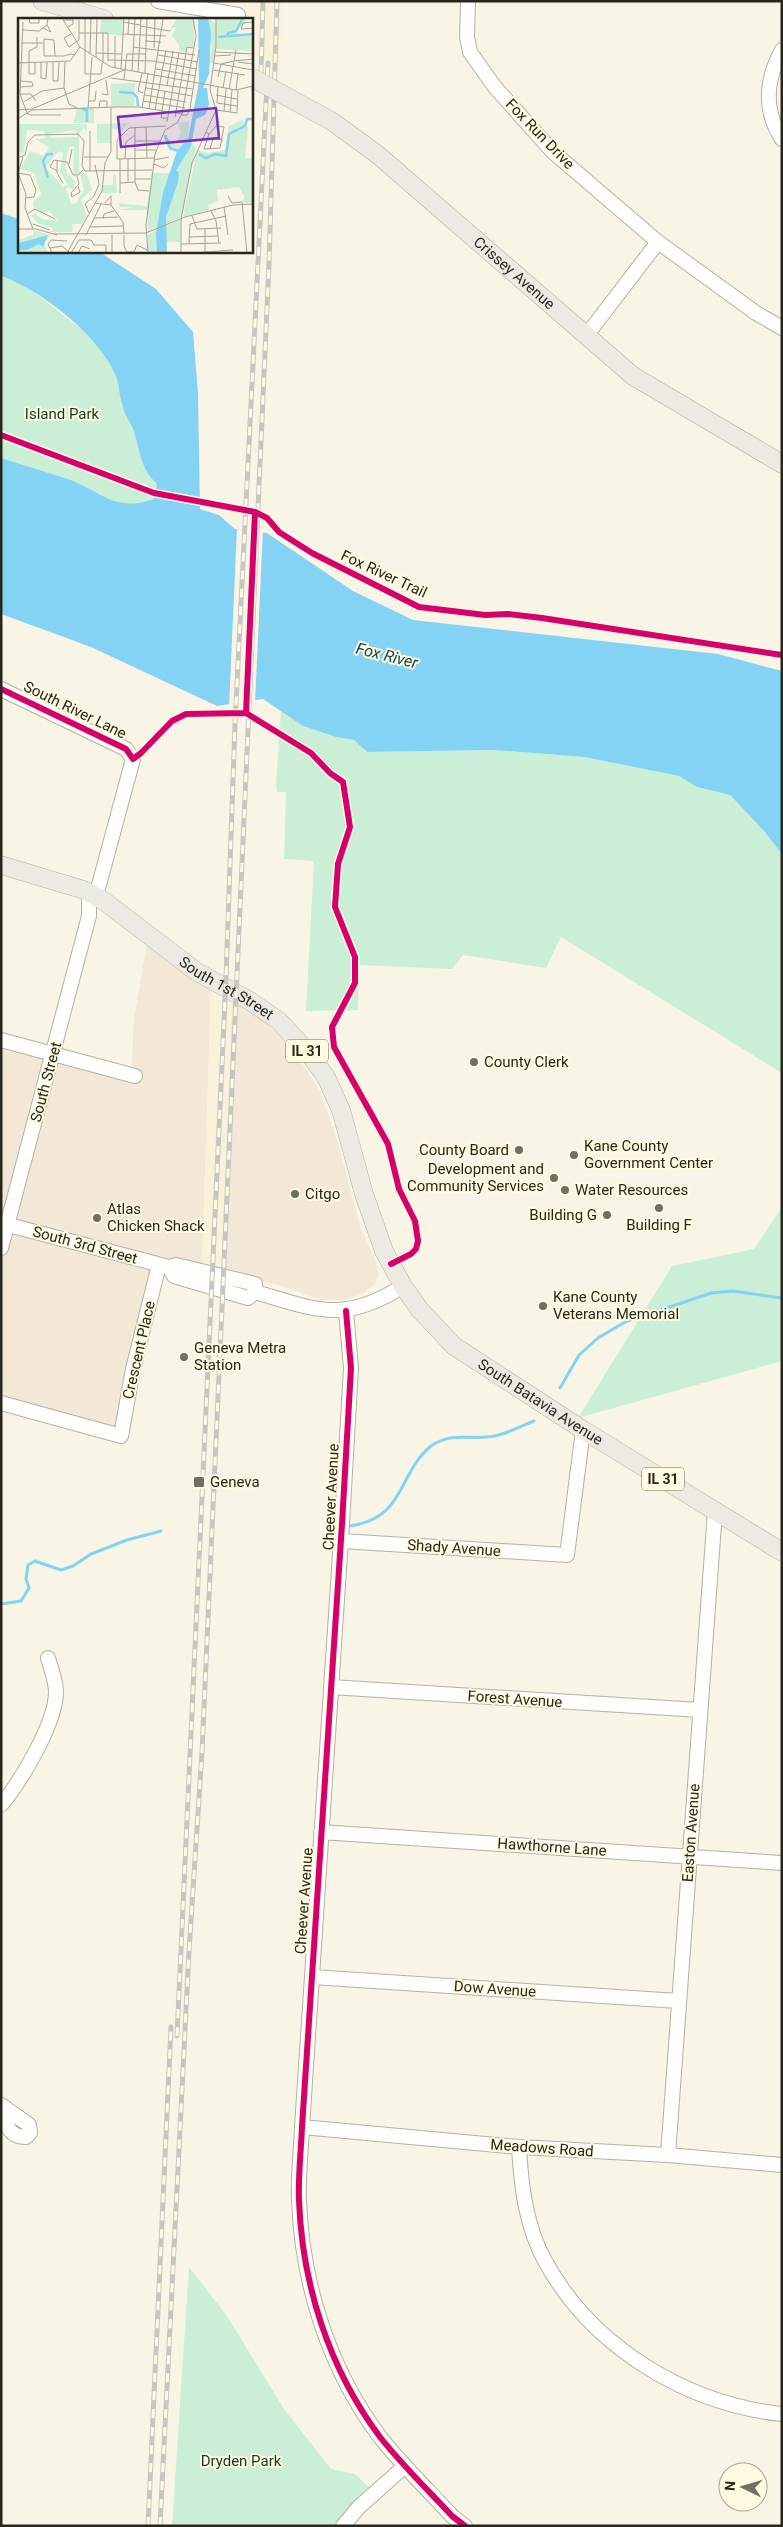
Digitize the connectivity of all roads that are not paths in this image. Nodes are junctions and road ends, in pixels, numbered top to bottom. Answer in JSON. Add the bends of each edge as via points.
{"nodes":[{"id":1,"x":42,"y":1,"type":"edge"},
{"id":2,"x":158,"y":1,"type":"edge"},
{"id":3,"x":468,"y":1,"type":"edge"},
{"id":4,"x":238,"y":15,"type":"dead end"},
{"id":5,"x":101,"y":18,"type":"edge"},
{"id":6,"x":782,"y":50,"type":"edge"},
{"id":7,"x":252,"y":78,"type":"edge"},
{"id":8,"x":782,"y":139,"type":"edge"},
{"id":9,"x":658,"y":242,"type":"junction"},
{"id":10,"x":782,"y":328,"type":"edge"},
{"id":11,"x":586,"y":336,"type":"junction"},
{"id":12,"x":782,"y":464,"type":"edge"},
{"id":13,"x":1,"y":689,"type":"edge"},
{"id":14,"x":133,"y":759,"type":"joint"},
{"id":15,"x":1,"y":865,"type":"edge"},
{"id":16,"x":96,"y":896,"type":"junction"},
{"id":17,"x":1,"y":1040,"type":"edge"},
{"id":18,"x":54,"y":1054,"type":"junction"},
{"id":19,"x":135,"y":1076,"type":"dead end"},
{"id":20,"x":364,"y":1194,"type":"joint"},
{"id":21,"x":4,"y":1224,"type":"edge"},
{"id":22,"x":1,"y":1248,"type":"edge"},
{"id":23,"x":164,"y":1266,"type":"junction"},
{"id":24,"x":403,"y":1286,"type":"junction"},
{"id":25,"x":346,"y":1311,"type":"junction"},
{"id":26,"x":1,"y":1404,"type":"edge"},
{"id":27,"x":583,"y":1430,"type":"junction"},
{"id":28,"x":715,"y":1511,"type":"junction"},
{"id":29,"x":341,"y":1541,"type":"junction"},
{"id":30,"x":782,"y":1552,"type":"edge"},
{"id":31,"x":48,"y":1658,"type":"dead end"},
{"id":32,"x":331,"y":1687,"type":"junction"},
{"id":33,"x":700,"y":1710,"type":"junction"},
{"id":34,"x":1,"y":1805,"type":"edge"},
{"id":35,"x":322,"y":1832,"type":"junction"},
{"id":36,"x":689,"y":1856,"type":"junction"},
{"id":37,"x":782,"y":1863,"type":"edge"},
{"id":38,"x":312,"y":1977,"type":"junction"},
{"id":39,"x":678,"y":2000,"type":"junction"},
{"id":40,"x":3,"y":2106,"type":"edge"},
{"id":41,"x":29,"y":2124,"type":"dead end"},
{"id":42,"x":302,"y":2127,"type":"junction"},
{"id":43,"x":519,"y":2147,"type":"junction"},
{"id":44,"x":668,"y":2156,"type":"junction"},
{"id":45,"x":782,"y":2165,"type":"edge"},
{"id":46,"x":782,"y":2414,"type":"edge"},
{"id":47,"x":405,"y":2466,"type":"junction"},
{"id":48,"x":343,"y":2526,"type":"edge"},
{"id":49,"x":465,"y":2526,"type":"edge"}],
"edges":[{"from":1,"to":5,"type":"main road"},
{"from":2,"to":4,"type":"street"},
{"from":3,"to":9,"type":"street","name":"Fox Run Drive","via":[[470,52],[494,86],[553,152]]},
{"from":6,"to":8,"type":"street","via":[[768,86],[771,117]]},
{"from":7,"to":11,"type":"main road","name":"Crissey Avenue","bridge":true,"via":[[332,122],[378,155]]},
{"from":9,"to":10,"type":"street","name":"Fox Run Drive"},
{"from":9,"to":11,"type":"street"},
{"from":11,"to":12,"type":"main road","name":"Crissey Avenue","via":[[633,376]]},
{"from":13,"to":14,"type":"street","name":"South River Lane","via":[[126,749]]},
{"from":14,"to":16,"type":"street","name":"South Street"},
{"from":15,"to":16,"type":"main road","name":"South 1st Street","number":"IL 31"},
{"from":16,"to":18,"type":"street","name":"South Street"},
{"from":16,"to":20,"type":"main road","name":"South 1st Street","number":"IL 31","via":[[197,972],[250,1001],[298,1040],[334,1093],[348,1131]]},
{"from":17,"to":18,"type":"street"},
{"from":18,"to":19,"type":"street"},
{"from":18,"to":21,"type":"street","name":"South Street"},
{"from":20,"to":24,"type":"main road","name":"South Batavia Avenue","number":"IL 31","via":[[377,1236]]},
{"from":21,"to":22,"type":"street","name":"South Street"},
{"from":21,"to":23,"type":"street","name":"South 3rd Street"},
{"from":23,"to":25,"type":"street","name":"South 3rd Street","via":[[174,1276],[248,1298],[255,1292],[318,1310]]},
{"from":23,"to":26,"type":"street","name":"Crescent Place","via":[[133,1368],[121,1436]]},
{"from":24,"to":25,"type":"street","name":"South 3rd Street","via":[[381,1300]]},
{"from":24,"to":27,"type":"main road","name":"South Batavia Avenue","number":"IL 31","via":[[420,1310],[454,1346]]},
{"from":25,"to":29,"type":"street","name":"Cheever Avenue","via":[[350,1368]]},
{"from":27,"to":28,"type":"main road","name":"South Batavia Avenue","number":"IL 31"},
{"from":27,"to":29,"type":"street","name":"Shady Avenue","via":[[567,1555]]},
{"from":28,"to":30,"type":"main road","name":"South Batavia Avenue","number":"IL 31"},
{"from":28,"to":33,"type":"street","name":"Easton Avenue"},
{"from":29,"to":32,"type":"street","name":"Cheever Avenue"},
{"from":31,"to":34,"type":"street","via":[[56,1691],[54,1707],[26,1770]]},
{"from":32,"to":33,"type":"street","name":"Forest Avenue"},
{"from":32,"to":35,"type":"street","name":"Cheever Avenue"},
{"from":33,"to":36,"type":"street","name":"Easton Avenue"},
{"from":35,"to":36,"type":"street","name":"Hawthorne Lane"},
{"from":35,"to":38,"type":"street","name":"Cheever Avenue"},
{"from":36,"to":37,"type":"street","name":"Hawthorne Lane"},
{"from":36,"to":39,"type":"street","name":"Easton Avenue"},
{"from":38,"to":39,"type":"street","name":"Dow Avenue"},
{"from":38,"to":42,"type":"street","name":"Cheever Avenue"},
{"from":39,"to":44,"type":"street","name":"Easton Avenue"},
{"from":40,"to":41,"type":"street"},
{"from":42,"to":43,"type":"street","name":"Meadows Road"},
{"from":42,"to":47,"type":"street","name":"Cheever Avenue","via":[[301,2236],[317,2314],[333,2357],[353,2395],[380,2437]]},
{"from":43,"to":44,"type":"street","name":"Meadows Road"},
{"from":43,"to":46,"type":"street","via":[[520,2182],[529,2220],[544,2260],[570,2300],[602,2334],[636,2360],[678,2385],[719,2402]]},
{"from":44,"to":45,"type":"street","name":"Meadows Road"},
{"from":47,"to":48,"type":"street","via":[[359,2507]]},
{"from":47,"to":49,"type":"street","name":"Cheever Avenue"}]}
